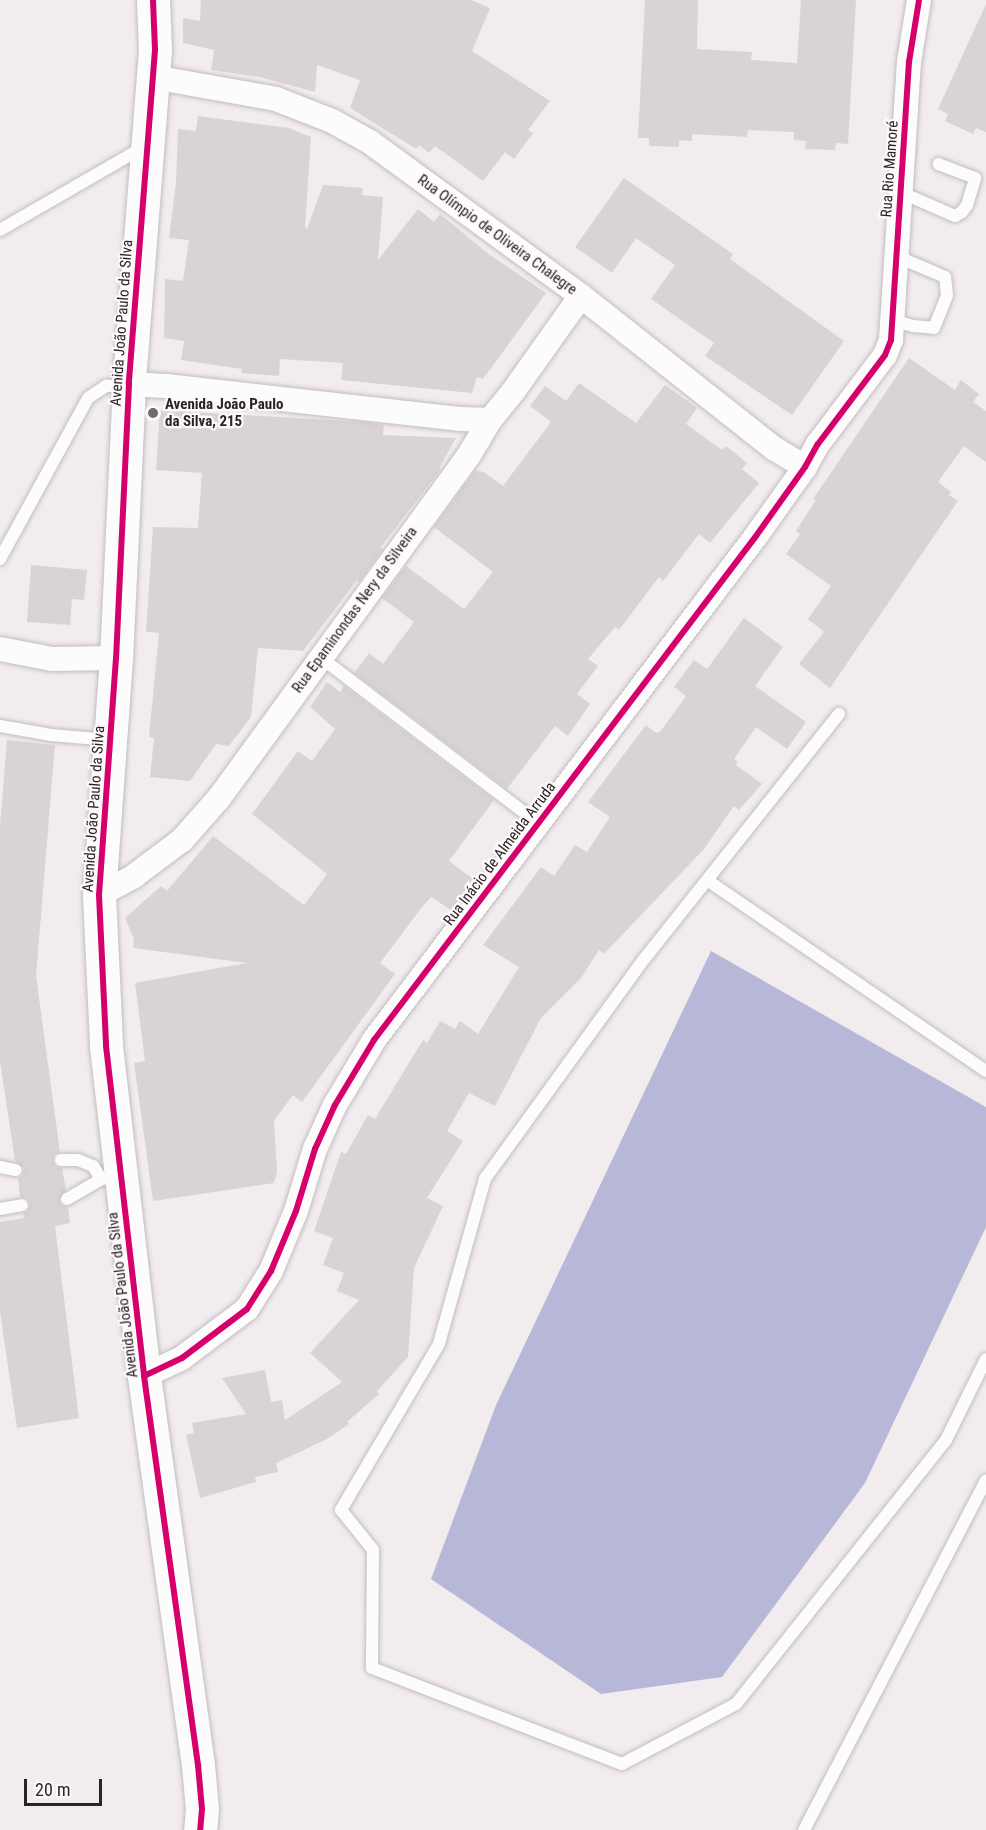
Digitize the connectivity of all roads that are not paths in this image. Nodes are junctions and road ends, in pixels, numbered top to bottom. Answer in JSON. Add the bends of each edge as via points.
{"nodes":[{"id":1,"x":153,"y":0,"type":"edge"},
{"id":2,"x":919,"y":0,"type":"edge"},
{"id":3,"x":153,"y":77,"type":"junction"},
{"id":4,"x":147,"y":144,"type":"junction"},
{"id":5,"x":939,"y":164,"type":"dead end"},
{"id":6,"x":900,"y":192,"type":"junction"},
{"id":7,"x":0,"y":230,"type":"edge"},
{"id":8,"x":896,"y":256,"type":"junction"},
{"id":9,"x":581,"y":296,"type":"junction"},
{"id":10,"x":891,"y":330,"type":"junction"},
{"id":11,"x":129,"y":384,"type":"junction"},
{"id":12,"x":490,"y":420,"type":"junction"},
{"id":13,"x":805,"y":467,"type":"junction"},
{"id":14,"x":0,"y":559,"type":"edge"},
{"id":15,"x":0,"y":649,"type":"edge"},
{"id":16,"x":320,"y":657,"type":"junction"},
{"id":17,"x":116,"y":658,"type":"junction"},
{"id":18,"x":839,"y":714,"type":"dead end"},
{"id":19,"x":0,"y":726,"type":"edge"},
{"id":20,"x":110,"y":740,"type":"junction"},
{"id":21,"x":539,"y":824,"type":"junction"},
{"id":22,"x":707,"y":880,"type":"junction"},
{"id":23,"x":99,"y":896,"type":"junction"},
{"id":24,"x":986,"y":1071,"type":"edge"},
{"id":25,"x":61,"y":1160,"type":"dead end"},
{"id":26,"x":0,"y":1167,"type":"edge"},
{"id":27,"x":16,"y":1170,"type":"dead end"},
{"id":28,"x":111,"y":1177,"type":"junction"},
{"id":29,"x":67,"y":1199,"type":"dead end"},
{"id":30,"x":22,"y":1205,"type":"dead end"},
{"id":31,"x":0,"y":1209,"type":"edge"},
{"id":32,"x":986,"y":1359,"type":"edge"},
{"id":33,"x":144,"y":1376,"type":"junction"},
{"id":34,"x":986,"y":1480,"type":"edge"},
{"id":35,"x":200,"y":1830,"type":"edge"},
{"id":36,"x":804,"y":1830,"type":"edge"}],
"edges":[{"from":1,"to":3,"type":"street","name":"Avenida João Paulo da Silva"},
{"from":2,"to":6,"type":"street","name":"Rua Rio Mamoré","via":[[909,62]]},
{"from":3,"to":4,"type":"street","name":"Avenida João Paulo da Silva"},
{"from":3,"to":9,"type":"street","name":"Rua Olímpio de Oliveira Chalegre","via":[[276,99],[332,121],[370,142]]},
{"from":4,"to":7,"type":"lane"},
{"from":4,"to":11,"type":"street","name":"Avenida João Paulo da Silva"},
{"from":5,"to":6,"type":"lane","via":[[975,178],[962,212],[955,216]]},
{"from":6,"to":8,"type":"street","name":"Rua Rio Mamoré"},
{"from":8,"to":10,"type":"street","name":"Rua Rio Mamoré"},
{"from":8,"to":10,"type":"lane","via":[[945,277],[947,295],[934,328]]},
{"from":9,"to":12,"type":"street","name":"Rua Epaminondas Nery da Silveira"},
{"from":9,"to":13,"type":"street","name":"Rua Olímpio de Oliveira Chalegre","via":[[775,449]]},
{"from":10,"to":13,"type":"street","name":"Rua Inácio de Almeida Arruda","via":[[885,355]]},
{"from":11,"to":12,"type":"street"},
{"from":11,"to":14,"type":"lane","via":[[106,386],[84,404]]},
{"from":11,"to":17,"type":"street","name":"Avenida João Paulo da Silva"},
{"from":12,"to":16,"type":"street","name":"Rua Epaminondas Nery da Silveira","via":[[469,455]]},
{"from":13,"to":21,"type":"street","name":"Rua Inácio de Almeida Arruda"},
{"from":15,"to":17,"type":"street","via":[[52,659]]},
{"from":16,"to":21,"type":"lane"},
{"from":16,"to":23,"type":"street","name":"Rua Epaminondas Nery da Silveira","via":[[219,798],[182,840]]},
{"from":17,"to":20,"type":"street","name":"Avenida João Paulo da Silva"},
{"from":18,"to":22,"type":"lane"},
{"from":19,"to":20,"type":"lane"},
{"from":20,"to":23,"type":"street","name":"Avenida João Paulo da Silva"},
{"from":21,"to":33,"type":"street","name":"Rua Inácio de Almeida Arruda","via":[[374,1041],[334,1105],[271,1271],[247,1309],[182,1358]]},
{"from":22,"to":24,"type":"lane"},
{"from":22,"to":32,"type":"lane","via":[[637,969],[485,1179],[439,1344],[341,1510],[373,1550],[372,1668],[622,1764],[736,1704],[946,1440]]},
{"from":23,"to":28,"type":"street","name":"Avenida João Paulo da Silva"},
{"from":25,"to":28,"type":"lane","via":[[78,1160]]},
{"from":26,"to":27,"type":"lane"},
{"from":28,"to":29,"type":"lane"},
{"from":28,"to":33,"type":"street","name":"Avenida João Paulo da Silva"},
{"from":30,"to":31,"type":"lane"},
{"from":33,"to":35,"type":"street","name":"Avenida João Paulo da Silva","via":[[198,1765]]},
{"from":34,"to":36,"type":"lane"}]}
